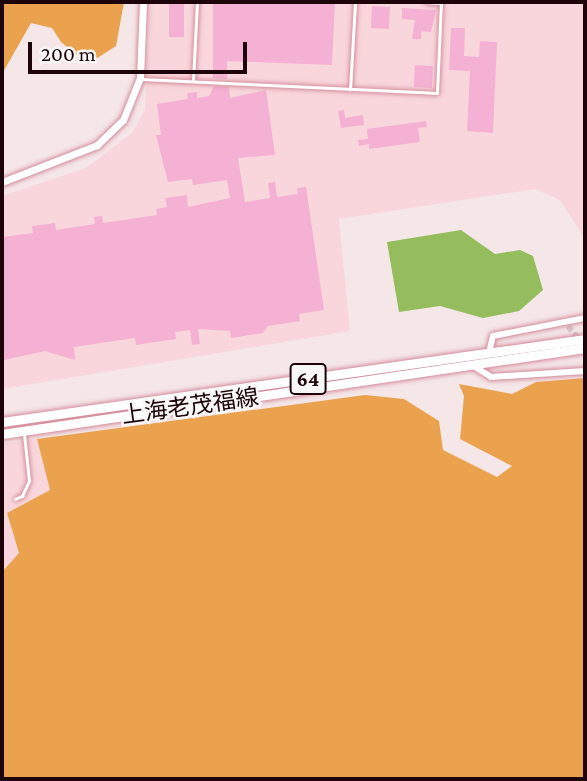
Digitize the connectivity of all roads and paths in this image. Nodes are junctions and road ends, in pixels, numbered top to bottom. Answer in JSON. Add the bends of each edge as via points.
{"nodes":[{"id":1,"x":143,"y":2,"type":"edge"},
{"id":2,"x":197,"y":2,"type":"edge"},
{"id":3,"x":355,"y":2,"type":"edge"},
{"id":4,"x":426,"y":2,"type":"edge"},
{"id":5,"x":441,"y":2,"type":"edge"},
{"id":6,"x":140,"y":78,"type":"junction"},
{"id":7,"x":193,"y":81,"type":"junction"},
{"id":8,"x":350,"y":90,"type":"junction"},
{"id":9,"x":2,"y":182,"type":"edge"},
{"id":10,"x":585,"y":318,"type":"edge"},
{"id":11,"x":585,"y":339,"type":"edge"},
{"id":12,"x":585,"y":348,"type":"edge"},
{"id":13,"x":489,"y":353,"type":"junction"},
{"id":14,"x":472,"y":365,"type":"junction"},
{"id":15,"x":585,"y":371,"type":"edge"},
{"id":16,"x":2,"y":422,"type":"edge"},
{"id":17,"x":24,"y":430,"type":"junction"},
{"id":18,"x":2,"y":434,"type":"edge"},
{"id":19,"x":15,"y":499,"type":"dead end"}],
"edges":[{"from":1,"to":6,"type":"street"},
{"from":2,"to":7,"type":"lane"},
{"from":3,"to":8,"type":"lane"},
{"from":4,"to":5,"type":"lane"},
{"from":5,"to":8,"type":"lane","via":[[437,93]]},
{"from":6,"to":7,"type":"lane"},
{"from":6,"to":9,"type":"street","via":[[128,112],[103,141]]},
{"from":7,"to":8,"type":"lane"},
{"from":10,"to":13,"type":"street","via":[[493,336]]},
{"from":11,"to":13,"type":"main road","name":"上海老茂福線","number":"64"},
{"from":12,"to":14,"type":"main road","name":"上海老茂福線","number":"64"},
{"from":13,"to":16,"type":"main road","name":"上海老茂福線","number":"64"},
{"from":14,"to":15,"type":"street","via":[[491,377]]},
{"from":14,"to":17,"type":"main road","name":"上海老茂福線","number":"64"},
{"from":17,"to":18,"type":"main road","name":"上海老茂福線","number":"64"},
{"from":17,"to":19,"type":"lane","via":[[29,481],[22,496]]}]}
